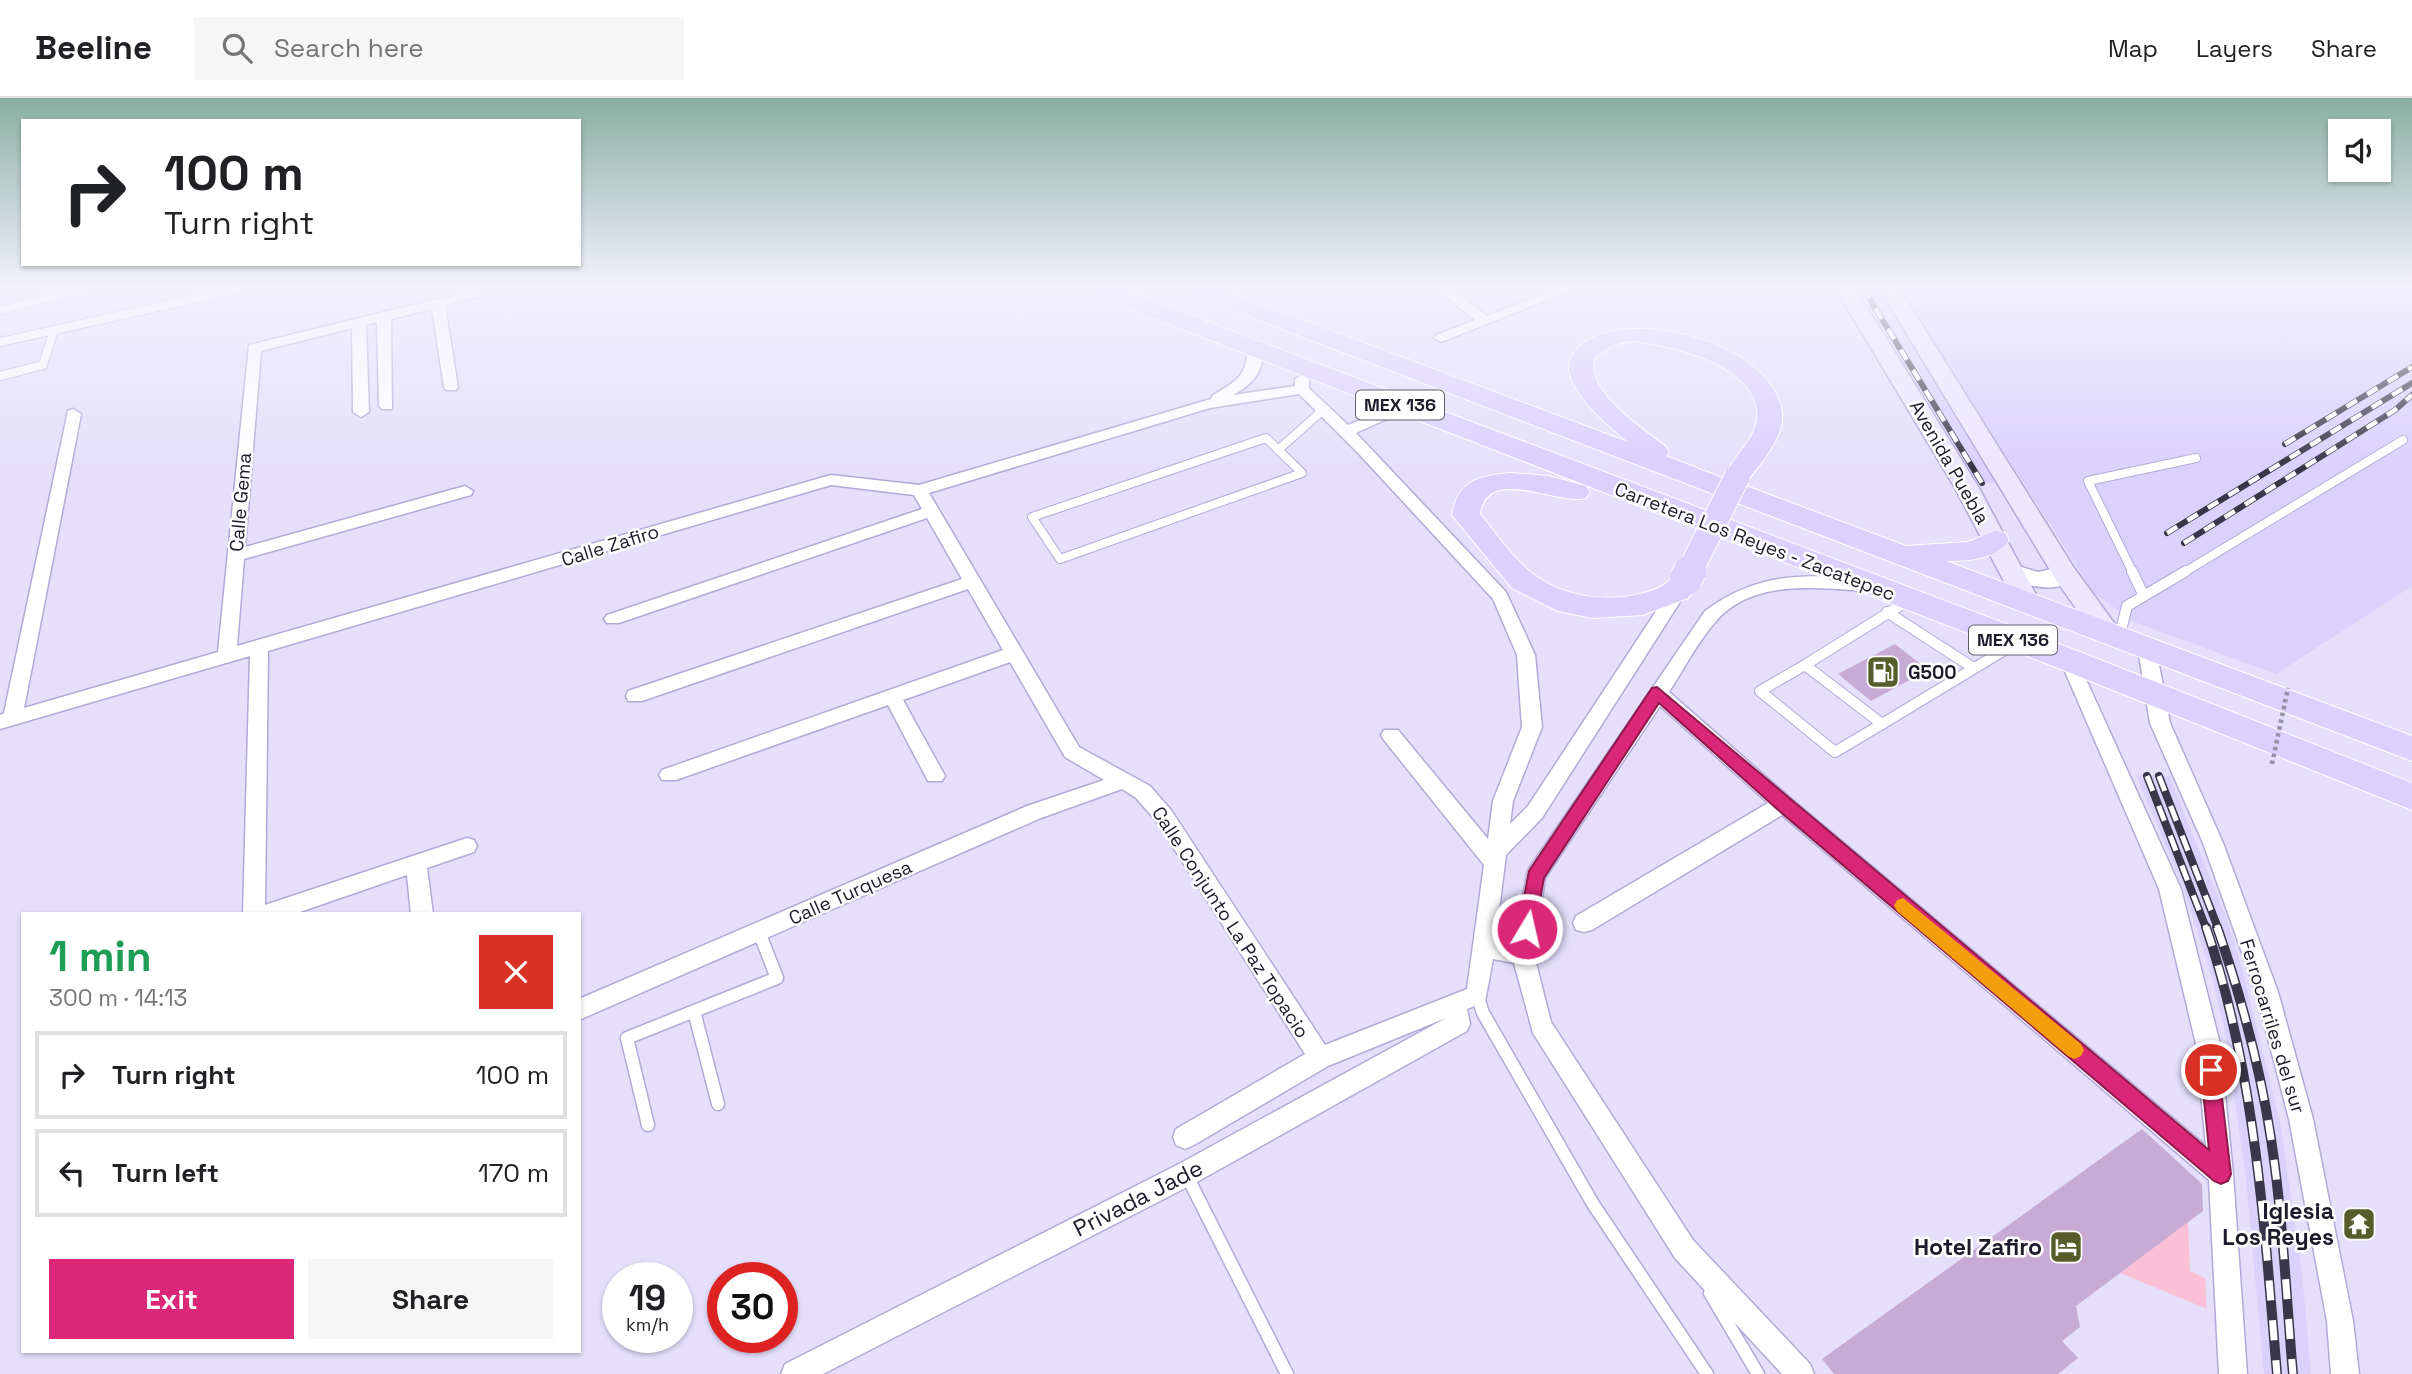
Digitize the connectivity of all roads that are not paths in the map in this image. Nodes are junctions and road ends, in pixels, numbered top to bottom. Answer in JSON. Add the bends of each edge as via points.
{"nodes":[{"id":1,"x":48,"y":348,"type":"edge"},
{"id":2,"x":256,"y":348,"type":"edge"},
{"id":3,"x":360,"y":348,"type":"edge"},
{"id":4,"x":385,"y":348,"type":"edge"},
{"id":5,"x":445,"y":348,"type":"edge"},
{"id":6,"x":1254,"y":348,"type":"joint"},
{"id":7,"x":1354,"y":348,"type":"edge"},
{"id":8,"x":1593,"y":348,"type":"edge"},
{"id":9,"x":1698,"y":348,"type":"edge"},
{"id":10,"x":1881,"y":348,"type":"edge"},
{"id":11,"x":1926,"y":348,"type":"edge"},
{"id":12,"x":0,"y":376,"type":"edge"},
{"id":13,"x":1303,"y":379,"type":"junction"},
{"id":14,"x":451,"y":387,"type":"dead end"},
{"id":15,"x":1208,"y":404,"type":"junction"},
{"id":16,"x":387,"y":406,"type":"dead end"},
{"id":17,"x":1405,"y":407,"type":"junction"},
{"id":18,"x":1323,"y":410,"type":"junction"},
{"id":19,"x":361,"y":412,"type":"dead end"},
{"id":20,"x":74,"y":414,"type":"dead end"},
{"id":21,"x":1345,"y":432,"type":"junction"},
{"id":22,"x":2403,"y":440,"type":"dead end"},
{"id":23,"x":1278,"y":450,"type":"junction"},
{"id":24,"x":2196,"y":458,"type":"dead end"},
{"id":25,"x":1679,"y":470,"type":"junction"},
{"id":26,"x":919,"y":490,"type":"junction"},
{"id":27,"x":465,"y":491,"type":"dead end"},
{"id":28,"x":1671,"y":509,"type":"junction"},
{"id":29,"x":932,"y":511,"type":"junction"},
{"id":30,"x":1995,"y":541,"type":"junction"},
{"id":31,"x":1891,"y":551,"type":"junction"},
{"id":32,"x":236,"y":555,"type":"junction"},
{"id":33,"x":2011,"y":572,"type":"junction"},
{"id":34,"x":2065,"y":574,"type":"junction"},
{"id":35,"x":971,"y":582,"type":"junction"},
{"id":36,"x":1682,"y":585,"type":"junction"},
{"id":37,"x":1872,"y":586,"type":"junction"},
{"id":38,"x":2144,"y":596,"type":"junction"},
{"id":39,"x":2028,"y":604,"type":"junction"},
{"id":40,"x":1898,"y":606,"type":"junction"},
{"id":41,"x":613,"y":619,"type":"dead end"},
{"id":42,"x":2125,"y":640,"type":"junction"},
{"id":43,"x":2019,"y":642,"type":"junction"},
{"id":44,"x":260,"y":645,"type":"junction"},
{"id":45,"x":1013,"y":654,"type":"junction"},
{"id":46,"x":227,"y":655,"type":"junction"},
{"id":47,"x":2068,"y":660,"type":"junction"},
{"id":48,"x":1805,"y":665,"type":"junction"},
{"id":49,"x":1972,"y":667,"type":"junction"},
{"id":50,"x":1657,"y":692,"type":"junction"},
{"id":51,"x":2154,"y":695,"type":"junction"},
{"id":52,"x":635,"y":696,"type":"dead end"},
{"id":53,"x":892,"y":696,"type":"junction"},
{"id":54,"x":7,"y":720,"type":"edge"},
{"id":55,"x":1882,"y":724,"type":"junction"},
{"id":56,"x":1391,"y":735,"type":"dead end"},
{"id":57,"x":2412,"y":749,"type":"edge"},
{"id":58,"x":669,"y":775,"type":"dead end"},
{"id":59,"x":935,"y":776,"type":"dead end"},
{"id":60,"x":1123,"y":781,"type":"junction"},
{"id":61,"x":2412,"y":797,"type":"edge"},
{"id":62,"x":1783,"y":804,"type":"junction"},
{"id":63,"x":467,"y":846,"type":"dead end"},
{"id":64,"x":1495,"y":857,"type":"junction"},
{"id":65,"x":416,"y":864,"type":"junction"},
{"id":66,"x":254,"y":912,"type":"edge"},
{"id":67,"x":272,"y":912,"type":"edge"},
{"id":68,"x":422,"y":912,"type":"edge"},
{"id":69,"x":1584,"y":923,"type":"dead end"},
{"id":70,"x":759,"y":932,"type":"junction"},
{"id":71,"x":1483,"y":948,"type":"junction"},
{"id":72,"x":1523,"y":955,"type":"junction"},
{"id":73,"x":1465,"y":1000,"type":"junction"},
{"id":74,"x":581,"y":1009,"type":"edge"},
{"id":75,"x":694,"y":1011,"type":"junction"},
{"id":76,"x":1320,"y":1058,"type":"junction"},
{"id":77,"x":718,"y":1104,"type":"dead end"},
{"id":78,"x":648,"y":1125,"type":"dead end"},
{"id":79,"x":1185,"y":1137,"type":"dead end"},
{"id":80,"x":1186,"y":1174,"type":"junction"},
{"id":81,"x":2221,"y":1174,"type":"junction"},
{"id":82,"x":1684,"y":1249,"type":"junction"},
{"id":83,"x":795,"y":1374,"type":"edge"},
{"id":84,"x":1287,"y":1374,"type":"edge"},
{"id":85,"x":1707,"y":1374,"type":"edge"},
{"id":86,"x":1758,"y":1374,"type":"edge"},
{"id":87,"x":1800,"y":1374,"type":"edge"},
{"id":88,"x":2233,"y":1374,"type":"edge"},
{"id":89,"x":2345,"y":1374,"type":"edge"}],
"edges":[{"from":1,"to":12,"type":"lane","via":[[43,365]]},
{"from":2,"to":32,"type":"street","name":"Calle Gema"},
{"from":3,"to":19,"type":"street"},
{"from":4,"to":16,"type":"street"},
{"from":5,"to":14,"type":"street"},
{"from":6,"to":13,"type":"main road","name":"Carretera Los Reyes - Zacatepec","number":"MEX 136"},
{"from":6,"to":15,"type":"street","name":"Calle Zafiro","via":[[1256,366],[1251,376]]},
{"from":7,"to":25,"type":"main road","name":"Carretera Los Reyes - Zacatepec","number":"MEX 136"},
{"from":8,"to":25,"type":"main road","bridge":true,"via":[[1581,368],[1591,391],[1618,420]]},
{"from":9,"to":36,"type":"main road","bridge":true,"via":[[1720,357],[1752,381],[1768,403],[1769,422]]},
{"from":10,"to":30,"type":"main road","name":"Avenida Puebla"},
{"from":11,"to":34,"type":"main road"},
{"from":13,"to":15,"type":"street","name":"Calle Zafiro"},
{"from":13,"to":17,"type":"main road","name":"Carretera Los Reyes - Zacatepec","number":"MEX 136"},
{"from":13,"to":18,"type":"street"},
{"from":15,"to":26,"type":"street","name":"Calle Zafiro"},
{"from":17,"to":21,"type":"street"},
{"from":17,"to":28,"type":"main road","name":"Carretera Los Reyes - Zacatepec","number":"MEX 136"},
{"from":18,"to":21,"type":"street"},
{"from":18,"to":23,"type":"lane"},
{"from":20,"to":54,"type":"street"},
{"from":21,"to":64,"type":"street","via":[[1500,596],[1526,655],[1532,727],[1503,801]]},
{"from":22,"to":38,"type":"lane"},
{"from":23,"to":23,"type":"lane","via":[[1266,438],[1032,517],[1060,559],[1301,473]]},
{"from":24,"to":38,"type":"lane","via":[[2088,481]]},
{"from":25,"to":31,"type":"main road","name":"Carretera Los Reyes - Zacatepec","number":"MEX 136"},
{"from":26,"to":29,"type":"street","name":"Calle Conjunto La Paz Topacio"},
{"from":26,"to":44,"type":"street","name":"Calle Zafiro","via":[[831,480]]},
{"from":27,"to":32,"type":"street"},
{"from":28,"to":36,"type":"main road","via":[[1621,505],[1549,483],[1523,481],[1484,487],[1469,499],[1466,508],[1469,522],[1522,581],[1558,601],[1626,608],[1655,602]]},
{"from":28,"to":37,"type":"main road","name":"Carretera Los Reyes - Zacatepec","number":"MEX 136"},
{"from":29,"to":35,"type":"street","name":"Calle Conjunto La Paz Topacio"},
{"from":29,"to":41,"type":"street"},
{"from":30,"to":31,"type":"main road","via":[[1954,554]]},
{"from":30,"to":33,"type":"main road","name":"Avenida Puebla"},
{"from":31,"to":39,"type":"main road","name":"Carretera Los Reyes - Zacatepec","number":"MEX 136"},
{"from":32,"to":46,"type":"street","name":"Calle Gema"},
{"from":33,"to":34,"type":"street","via":[[2053,581]]},
{"from":33,"to":39,"type":"main road","name":"Avenida Puebla"},
{"from":34,"to":42,"type":"main road"},
{"from":35,"to":45,"type":"street","name":"Calle Conjunto La Paz Topacio"},
{"from":35,"to":52,"type":"street"},
{"from":36,"to":64,"type":"street","via":[[1535,812]]},
{"from":37,"to":40,"type":"main road","name":"Carretera Los Reyes - Zacatepec","number":"MEX 136"},
{"from":37,"to":50,"type":"street","via":[[1776,583],[1731,597],[1711,615]]},
{"from":38,"to":42,"type":"lane","via":[[2127,606]]},
{"from":39,"to":42,"type":"main road","name":"Carretera Los Reyes - Zacatepec","number":"MEX 136"},
{"from":40,"to":43,"type":"main road","name":"Carretera Los Reyes - Zacatepec","number":"MEX 136"},
{"from":40,"to":48,"type":"lane"},
{"from":40,"to":49,"type":"lane"},
{"from":42,"to":51,"type":"street","name":"Ferrocarriles del sur"},
{"from":42,"to":57,"type":"main road","name":"Carretera Los Reyes - Zacatepec","number":"MEX 136"},
{"from":43,"to":47,"type":"main road","name":"Carretera Los Reyes - Zacatepec","number":"MEX 136"},
{"from":43,"to":49,"type":"lane"},
{"from":44,"to":46,"type":"street","name":"Calle Zafiro"},
{"from":44,"to":66,"type":"street"},
{"from":45,"to":53,"type":"street"},
{"from":45,"to":60,"type":"street","name":"Calle Conjunto La Paz Topacio","via":[[1072,752]]},
{"from":46,"to":54,"type":"street","name":"Calle Zafiro"},
{"from":47,"to":51,"type":"main road","name":"Carretera Los Reyes - Zacatepec","number":"MEX 136"},
{"from":47,"to":81,"type":"street","via":[[2170,889],[2208,1045]]},
{"from":48,"to":55,"type":"lane"},
{"from":48,"to":55,"type":"lane","via":[[1760,691],[1835,752]]},
{"from":49,"to":55,"type":"lane"},
{"from":50,"to":62,"type":"street"},
{"from":50,"to":72,"type":"street","via":[[1535,876]]},
{"from":51,"to":61,"type":"main road","name":"Carretera Los Reyes - Zacatepec","number":"MEX 136"},
{"from":51,"to":89,"type":"street","name":"Ferrocarriles del sur","via":[[2160,723],[2213,843],[2267,992],[2301,1118],[2340,1321]]},
{"from":53,"to":58,"type":"street"},
{"from":53,"to":59,"type":"street"},
{"from":56,"to":64,"type":"street"},
{"from":60,"to":70,"type":"street","name":"Calle Turquesa","via":[[1034,812]]},
{"from":60,"to":76,"type":"street","name":"Calle Conjunto La Paz Topacio","via":[[1143,792],[1164,816]]},
{"from":62,"to":69,"type":"street"},
{"from":62,"to":81,"type":"street"},
{"from":63,"to":65,"type":"street"},
{"from":64,"to":71,"type":"street"},
{"from":65,"to":67,"type":"street"},
{"from":65,"to":68,"type":"street"},
{"from":70,"to":74,"type":"street","name":"Calle Turquesa"},
{"from":70,"to":75,"type":"lane","via":[[777,978]]},
{"from":71,"to":72,"type":"street"},
{"from":71,"to":73,"type":"street"},
{"from":72,"to":82,"type":"street","via":[[1541,1026]]},
{"from":73,"to":76,"type":"street","name":"Calle Conjunto La Paz Topacio"},
{"from":73,"to":80,"type":"street","name":"Privada Jade","via":[[1459,1024]]},
{"from":73,"to":85,"type":"lane","via":[[1483,1013],[1593,1204]]},
{"from":75,"to":77,"type":"lane"},
{"from":75,"to":78,"type":"lane","via":[[627,1038]]},
{"from":76,"to":79,"type":"street"},
{"from":80,"to":83,"type":"street","name":"Privada Jade"},
{"from":80,"to":84,"type":"lane"},
{"from":81,"to":88,"type":"street"},
{"from":82,"to":86,"type":"lane"},
{"from":82,"to":87,"type":"street"}]}
